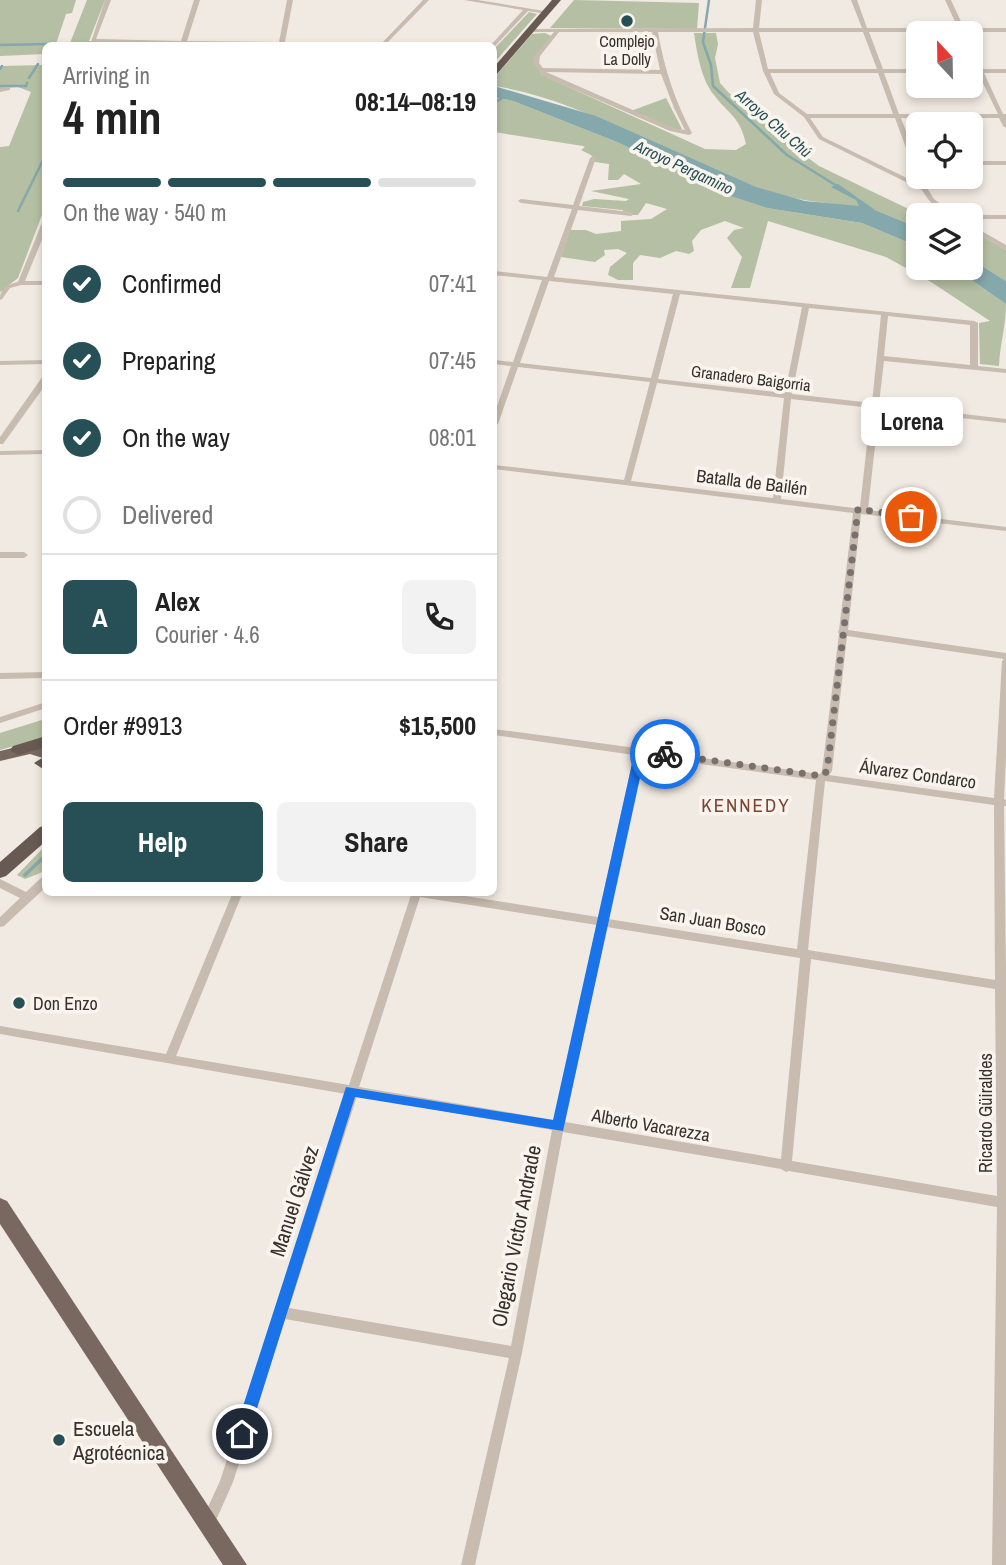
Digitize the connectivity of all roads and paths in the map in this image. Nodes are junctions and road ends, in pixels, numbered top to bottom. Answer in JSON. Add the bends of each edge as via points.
{"nodes":[{"id":1,"x":108,"y":0,"type":"edge"},
{"id":2,"x":197,"y":0,"type":"edge"},
{"id":3,"x":290,"y":0,"type":"edge"},
{"id":4,"x":426,"y":0,"type":"edge"},
{"id":5,"x":467,"y":0,"type":"edge"},
{"id":6,"x":557,"y":0,"type":"edge"},
{"id":7,"x":759,"y":0,"type":"edge"},
{"id":8,"x":854,"y":0,"type":"edge"},
{"id":9,"x":948,"y":0,"type":"edge"},
{"id":10,"x":527,"y":9,"type":"junction"},
{"id":11,"x":547,"y":12,"type":"junction"},
{"id":12,"x":957,"y":21,"type":"edge"},
{"id":13,"x":531,"y":30,"type":"junction"},
{"id":14,"x":864,"y":30,"type":"junction"},
{"id":15,"x":1006,"y":30,"type":"edge"},
{"id":16,"x":557,"y":31,"type":"junction"},
{"id":17,"x":655,"y":31,"type":"junction"},
{"id":18,"x":756,"y":31,"type":"junction"},
{"id":19,"x":906,"y":31,"type":"edge"},
{"id":20,"x":984,"y":31,"type":"edge"},
{"id":21,"x":184,"y":41,"type":"junction"},
{"id":22,"x":282,"y":42,"type":"joint"},
{"id":23,"x":384,"y":42,"type":"edge"},
{"id":24,"x":496,"y":42,"type":"edge"},
{"id":25,"x":497,"y":69,"type":"edge"},
{"id":26,"x":540,"y":70,"type":"junction"},
{"id":27,"x":766,"y":71,"type":"junction"},
{"id":28,"x":880,"y":71,"type":"junction"},
{"id":29,"x":906,"y":71,"type":"edge"},
{"id":30,"x":984,"y":71,"type":"edge"},
{"id":31,"x":1006,"y":71,"type":"edge"},
{"id":32,"x":661,"y":72,"type":"junction"},
{"id":33,"x":984,"y":77,"type":"edge"},
{"id":34,"x":806,"y":116,"type":"junction"},
{"id":35,"x":896,"y":116,"type":"junction"},
{"id":36,"x":1004,"y":116,"type":"edge"},
{"id":37,"x":1006,"y":126,"type":"edge"},
{"id":38,"x":906,"y":139,"type":"edge"},
{"id":39,"x":593,"y":158,"type":"dead end"},
{"id":40,"x":983,"y":163,"type":"edge"},
{"id":41,"x":1006,"y":163,"type":"edge"},
{"id":42,"x":906,"y":180,"type":"edge"},
{"id":43,"x":924,"y":189,"type":"edge"},
{"id":44,"x":521,"y":201,"type":"dead end"},
{"id":45,"x":935,"y":203,"type":"edge"},
{"id":46,"x":576,"y":207,"type":"junction"},
{"id":47,"x":631,"y":214,"type":"dead end"},
{"id":48,"x":983,"y":217,"type":"edge"},
{"id":49,"x":1006,"y":217,"type":"edge"},
{"id":50,"x":42,"y":230,"type":"edge"},
{"id":51,"x":983,"y":234,"type":"edge"},
{"id":52,"x":1006,"y":248,"type":"edge"},
{"id":53,"x":497,"y":273,"type":"edge"},
{"id":54,"x":548,"y":279,"type":"junction"},
{"id":55,"x":21,"y":283,"type":"junction"},
{"id":56,"x":42,"y":283,"type":"edge"},
{"id":57,"x":677,"y":292,"type":"junction"},
{"id":58,"x":0,"y":298,"type":"edge"},
{"id":59,"x":806,"y":306,"type":"junction"},
{"id":60,"x":885,"y":314,"type":"junction"},
{"id":61,"x":880,"y":358,"type":"junction"},
{"id":62,"x":42,"y":362,"type":"edge"},
{"id":63,"x":497,"y":362,"type":"edge"},
{"id":64,"x":0,"y":363,"type":"edge"},
{"id":65,"x":515,"y":365,"type":"junction"},
{"id":66,"x":974,"y":368,"type":"junction"},
{"id":67,"x":1006,"y":371,"type":"edge"},
{"id":68,"x":654,"y":381,"type":"junction"},
{"id":69,"x":42,"y":384,"type":"edge"},
{"id":70,"x":788,"y":396,"type":"junction"},
{"id":71,"x":874,"y":405,"type":"junction"},
{"id":72,"x":497,"y":416,"type":"edge"},
{"id":73,"x":1006,"y":421,"type":"edge"},
{"id":74,"x":0,"y":442,"type":"edge"},
{"id":75,"x":42,"y":452,"type":"edge"},
{"id":76,"x":0,"y":453,"type":"edge"},
{"id":77,"x":497,"y":467,"type":"edge"},
{"id":78,"x":627,"y":483,"type":"junction"},
{"id":79,"x":777,"y":500,"type":"junction"},
{"id":80,"x":861,"y":510,"type":"junction"},
{"id":81,"x":1006,"y":529,"type":"edge"},
{"id":82,"x":0,"y":555,"type":"edge"},
{"id":83,"x":24,"y":555,"type":"dead end"},
{"id":84,"x":842,"y":632,"type":"junction"},
{"id":85,"x":1006,"y":659,"type":"edge"},
{"id":86,"x":42,"y":675,"type":"edge"},
{"id":87,"x":0,"y":676,"type":"edge"},
{"id":88,"x":42,"y":706,"type":"edge"},
{"id":89,"x":0,"y":720,"type":"edge"},
{"id":90,"x":497,"y":732,"type":"edge"},
{"id":91,"x":42,"y":742,"type":"edge"},
{"id":92,"x":18,"y":750,"type":"junction"},
{"id":93,"x":640,"y":750,"type":"junction"},
{"id":94,"x":0,"y":756,"type":"edge"},
{"id":95,"x":0,"y":761,"type":"edge"},
{"id":96,"x":42,"y":761,"type":"edge"},
{"id":97,"x":42,"y":762,"type":"edge"},
{"id":98,"x":822,"y":776,"type":"junction"},
{"id":99,"x":1002,"y":802,"type":"edge"},
{"id":100,"x":42,"y":835,"type":"edge"},
{"id":101,"x":0,"y":872,"type":"edge"},
{"id":102,"x":0,"y":883,"type":"edge"},
{"id":103,"x":42,"y":884,"type":"edge"},
{"id":104,"x":236,"y":896,"type":"edge"},
{"id":105,"x":415,"y":896,"type":"edge"},
{"id":106,"x":436,"y":896,"type":"edge"},
{"id":107,"x":28,"y":898,"type":"junction"},
{"id":108,"x":605,"y":921,"type":"junction"},
{"id":109,"x":0,"y":923,"type":"edge"},
{"id":110,"x":804,"y":953,"type":"junction"},
{"id":111,"x":1004,"y":985,"type":"edge"},
{"id":112,"x":0,"y":1030,"type":"edge"},
{"id":113,"x":169,"y":1059,"type":"junction"},
{"id":114,"x":351,"y":1091,"type":"junction"},
{"id":115,"x":558,"y":1127,"type":"junction"},
{"id":116,"x":786,"y":1167,"type":"junction"},
{"id":117,"x":1004,"y":1203,"type":"edge"},
{"id":118,"x":0,"y":1207,"type":"edge"},
{"id":119,"x":280,"y":1312,"type":"junction"},
{"id":120,"x":516,"y":1353,"type":"junction"},
{"id":121,"x":208,"y":1522,"type":"junction"},
{"id":122,"x":236,"y":1565,"type":"edge"},
{"id":123,"x":468,"y":1565,"type":"edge"},
{"id":124,"x":999,"y":1565,"type":"edge"}],
"edges":[{"from":1,"to":21,"type":"street","via":[[93,41]]},
{"from":2,"to":21,"type":"street"},
{"from":3,"to":22,"type":"street"},
{"from":4,"to":23,"type":"street"},
{"from":5,"to":10,"type":"street"},
{"from":6,"to":11,"type":"highway"},
{"from":7,"to":18,"type":"street"},
{"from":8,"to":14,"type":"street"},
{"from":9,"to":12,"type":"street"},
{"from":10,"to":11,"type":"street"},
{"from":10,"to":24,"type":"street"},
{"from":11,"to":13,"type":"highway"},
{"from":13,"to":16,"type":"street"},
{"from":13,"to":25,"type":"highway"},
{"from":14,"to":18,"type":"street"},
{"from":14,"to":19,"type":"street"},
{"from":14,"to":28,"type":"street"},
{"from":15,"to":20,"type":"street"},
{"from":16,"to":17,"type":"street"},
{"from":16,"to":26,"type":"street","via":[[537,56]]},
{"from":17,"to":18,"type":"street"},
{"from":17,"to":32,"type":"street"},
{"from":18,"to":27,"type":"street"},
{"from":21,"to":22,"type":"street"},
{"from":26,"to":32,"type":"street"},
{"from":26,"to":32,"type":"street","via":[[552,80],[689,133]]},
{"from":27,"to":28,"type":"street"},
{"from":27,"to":34,"type":"street","via":[[777,94]]},
{"from":28,"to":29,"type":"street"},
{"from":28,"to":35,"type":"street"},
{"from":30,"to":31,"type":"street"},
{"from":33,"to":36,"type":"street"},
{"from":34,"to":35,"type":"street"},
{"from":34,"to":42,"type":"street","via":[[821,138]]},
{"from":35,"to":36,"type":"street"},
{"from":35,"to":38,"type":"street"},
{"from":36,"to":37,"type":"street"},
{"from":39,"to":46,"type":"street"},
{"from":40,"to":41,"type":"street"},
{"from":43,"to":45,"type":"street"},
{"from":44,"to":46,"type":"street"},
{"from":46,"to":47,"type":"street"},
{"from":46,"to":54,"type":"street"},
{"from":48,"to":49,"type":"street"},
{"from":50,"to":55,"type":"street"},
{"from":51,"to":52,"type":"street"},
{"from":53,"to":54,"type":"street"},
{"from":54,"to":57,"type":"street"},
{"from":54,"to":65,"type":"street"},
{"from":55,"to":56,"type":"street"},
{"from":55,"to":58,"type":"street","via":[[8,287]]},
{"from":57,"to":59,"type":"street"},
{"from":57,"to":68,"type":"street"},
{"from":59,"to":60,"type":"street"},
{"from":59,"to":70,"type":"street"},
{"from":60,"to":61,"type":"street"},
{"from":60,"to":66,"type":"street","via":[[974,323]]},
{"from":61,"to":66,"type":"street"},
{"from":61,"to":71,"type":"street"},
{"from":62,"to":64,"type":"street"},
{"from":63,"to":65,"type":"street","name":"Granadero Baigorria"},
{"from":65,"to":68,"type":"street","name":"Granadero Baigorria"},
{"from":65,"to":72,"type":"street"},
{"from":66,"to":67,"type":"street"},
{"from":68,"to":70,"type":"street","name":"Granadero Baigorria"},
{"from":68,"to":78,"type":"street"},
{"from":69,"to":74,"type":"street"},
{"from":70,"to":71,"type":"street","name":"Granadero Baigorria"},
{"from":70,"to":79,"type":"street"},
{"from":71,"to":73,"type":"street","name":"Granadero Baigorria"},
{"from":71,"to":80,"type":"street"},
{"from":75,"to":76,"type":"street"},
{"from":77,"to":78,"type":"street","name":"Batalla de Bailén"},
{"from":78,"to":79,"type":"street","name":"Batalla de Bailén"},
{"from":79,"to":80,"type":"street","name":"Batalla de Bailén"},
{"from":80,"to":81,"type":"street","name":"Batalla de Bailén"},
{"from":80,"to":84,"type":"street"},
{"from":82,"to":83,"type":"street"},
{"from":84,"to":85,"type":"street"},
{"from":84,"to":98,"type":"street","via":[[827,771]]},
{"from":85,"to":99,"type":"street","name":"Ricardo Güiraldes"},
{"from":86,"to":87,"type":"street"},
{"from":88,"to":89,"type":"street"},
{"from":90,"to":93,"type":"street","name":"Álvarez Condarco"},
{"from":91,"to":92,"type":"highway"},
{"from":92,"to":94,"type":"main road"},
{"from":92,"to":96,"type":"main road"},
{"from":93,"to":98,"type":"street","name":"Álvarez Condarco"},
{"from":93,"to":108,"type":"street","name":"Olegario Víctor Andrade"},
{"from":95,"to":97,"type":"main road"},
{"from":98,"to":99,"type":"street","name":"Álvarez Condarco"},
{"from":98,"to":110,"type":"street"},
{"from":99,"to":111,"type":"street","name":"Ricardo Güiraldes"},
{"from":100,"to":101,"type":"highway"},
{"from":102,"to":107,"type":"street"},
{"from":103,"to":107,"type":"street"},
{"from":104,"to":113,"type":"street"},
{"from":105,"to":114,"type":"street","name":"Manuel Gálvez"},
{"from":106,"to":108,"type":"street","name":"San Juan Bosco"},
{"from":107,"to":109,"type":"street"},
{"from":108,"to":110,"type":"street","name":"San Juan Bosco"},
{"from":108,"to":115,"type":"street","name":"Olegario Víctor Andrade"},
{"from":110,"to":111,"type":"street","name":"San Juan Bosco"},
{"from":110,"to":116,"type":"street"},
{"from":111,"to":117,"type":"street","name":"Ricardo Güiraldes"},
{"from":112,"to":113,"type":"street","name":"Alberto Vacarezza"},
{"from":113,"to":114,"type":"street","name":"Alberto Vacarezza"},
{"from":114,"to":115,"type":"street","name":"Alberto Vacarezza"},
{"from":114,"to":119,"type":"street","name":"Manuel Gálvez"},
{"from":115,"to":116,"type":"street","name":"Alberto Vacarezza"},
{"from":115,"to":120,"type":"street","name":"Olegario Víctor Andrade"},
{"from":116,"to":117,"type":"street","name":"Alberto Vacarezza"},
{"from":117,"to":124,"type":"street","name":"Ricardo Güiraldes"},
{"from":118,"to":121,"type":"main road"},
{"from":119,"to":120,"type":"street"},
{"from":119,"to":121,"type":"street","name":"Manuel Gálvez","via":[[226,1482]]},
{"from":120,"to":123,"type":"street","name":"Olegario Víctor Andrade"},
{"from":121,"to":122,"type":"main road"}]}
